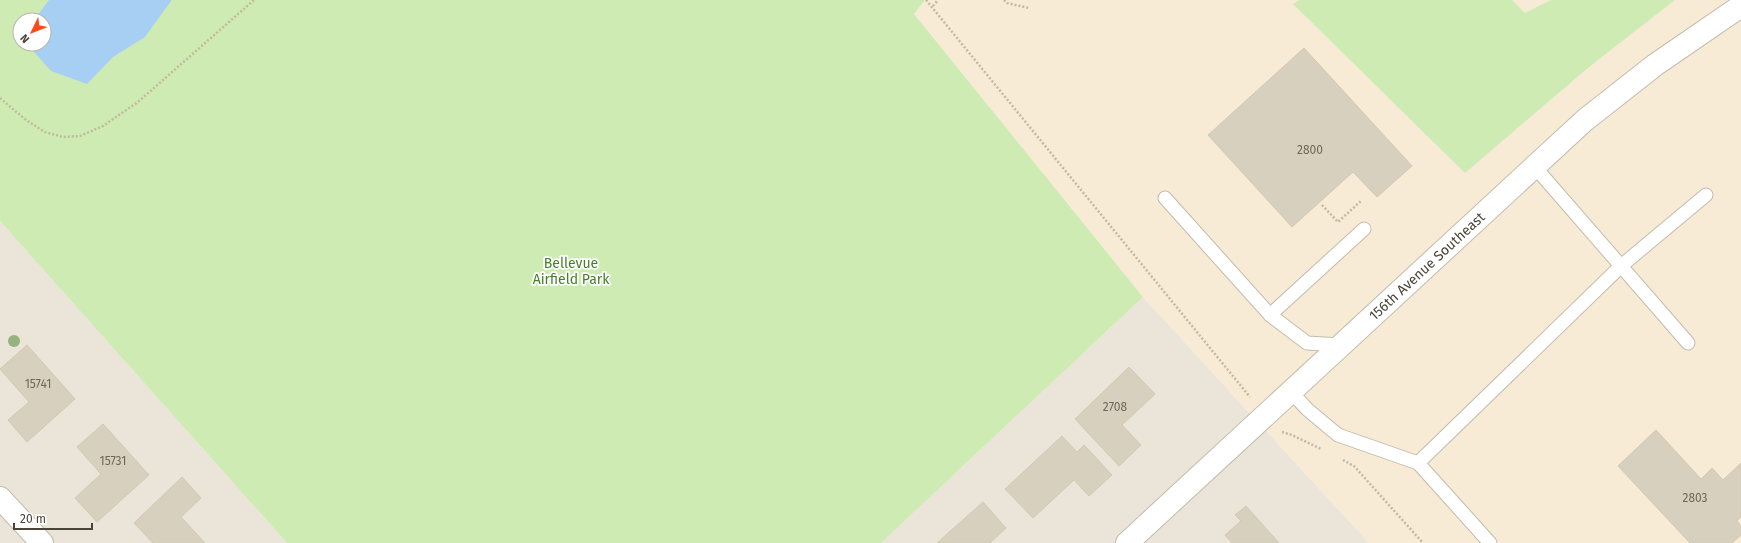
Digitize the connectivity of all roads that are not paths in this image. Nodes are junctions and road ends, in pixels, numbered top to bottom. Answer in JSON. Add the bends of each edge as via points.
{"nodes":[{"id":1,"x":1741,"y":6,"type":"edge"},
{"id":2,"x":1534,"y":166,"type":"junction"},
{"id":3,"x":1706,"y":194,"type":"dead end"},
{"id":4,"x":1165,"y":198,"type":"dead end"},
{"id":5,"x":1364,"y":229,"type":"dead end"},
{"id":6,"x":1621,"y":266,"type":"junction"},
{"id":7,"x":1270,"y":315,"type":"junction"},
{"id":8,"x":1688,"y":342,"type":"dead end"},
{"id":9,"x":1342,"y":345,"type":"junction"},
{"id":10,"x":1292,"y":392,"type":"junction"},
{"id":11,"x":1418,"y":463,"type":"junction"},
{"id":12,"x":0,"y":498,"type":"edge"},
{"id":13,"x":42,"y":543,"type":"edge"},
{"id":14,"x":1126,"y":543,"type":"edge"},
{"id":15,"x":1490,"y":543,"type":"edge"}],
"edges":[{"from":1,"to":2,"type":"street","name":"156th Avenue Southeast","via":[[1655,64],[1585,120]]},
{"from":2,"to":6,"type":"lane"},
{"from":2,"to":9,"type":"street","name":"156th Avenue Southeast"},
{"from":3,"to":6,"type":"lane"},
{"from":4,"to":7,"type":"lane"},
{"from":5,"to":7,"type":"lane"},
{"from":6,"to":8,"type":"lane"},
{"from":6,"to":11,"type":"lane"},
{"from":7,"to":9,"type":"lane","via":[[1307,343]]},
{"from":9,"to":10,"type":"street","name":"156th Avenue Southeast"},
{"from":10,"to":11,"type":"lane","via":[[1308,410],[1338,434]]},
{"from":10,"to":14,"type":"street","name":"156th Avenue Southeast"},
{"from":11,"to":15,"type":"lane"},
{"from":12,"to":13,"type":"street"}]}
